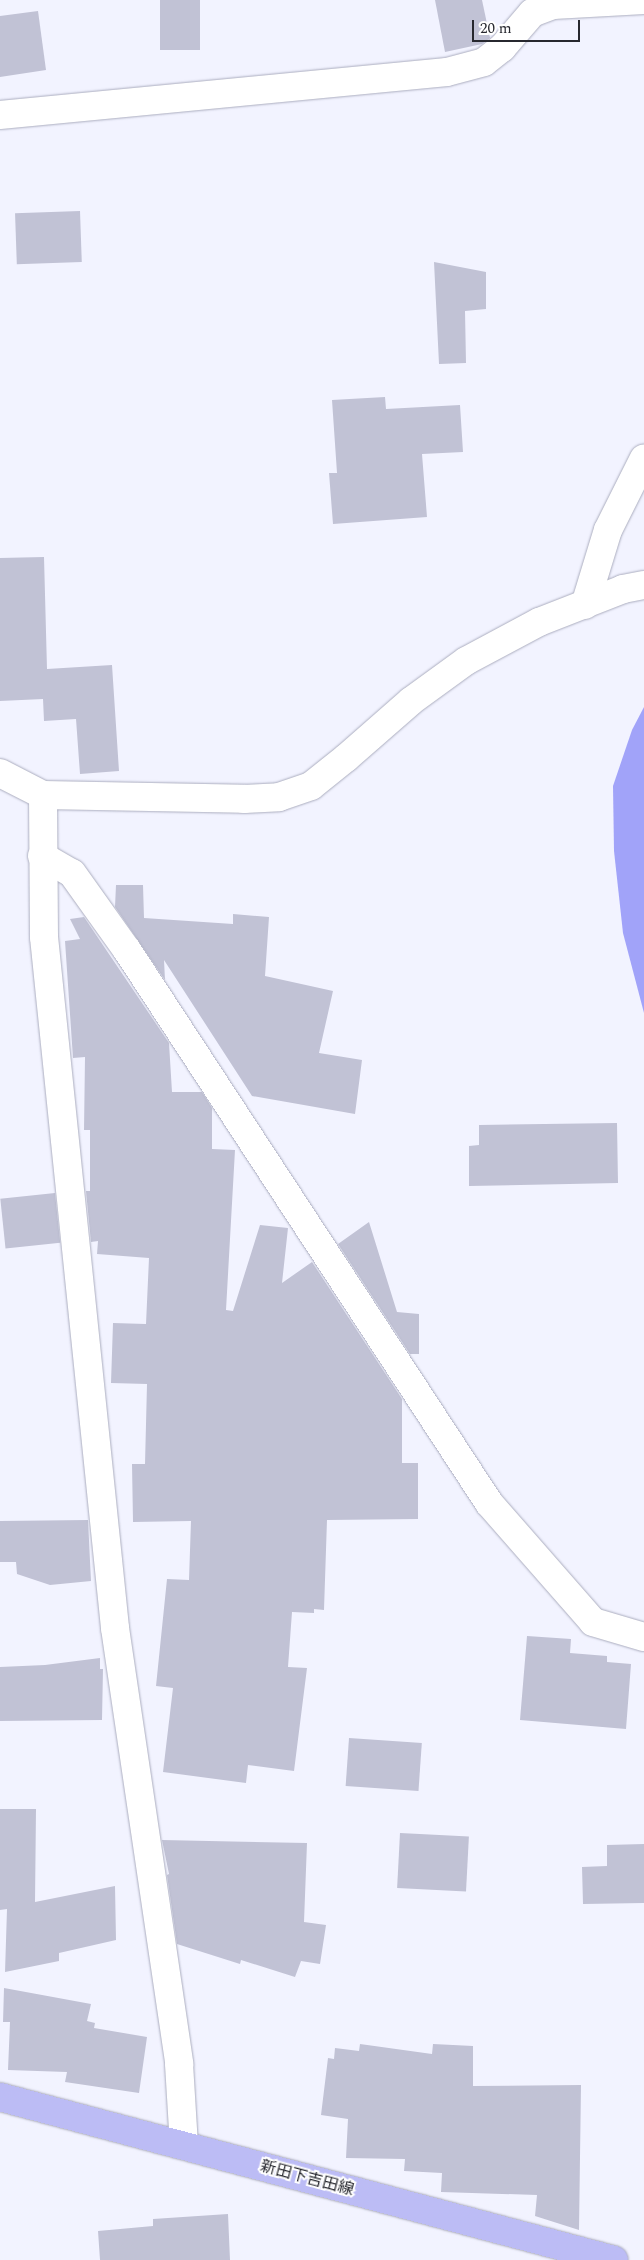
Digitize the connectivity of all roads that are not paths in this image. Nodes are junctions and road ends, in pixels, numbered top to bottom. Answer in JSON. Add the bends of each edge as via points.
{"nodes":[{"id":1,"x":644,"y":0,"type":"edge"},
{"id":2,"x":0,"y":115,"type":"edge"},
{"id":3,"x":644,"y":458,"type":"edge"},
{"id":4,"x":644,"y":585,"type":"edge"},
{"id":5,"x":585,"y":605,"type":"junction"},
{"id":6,"x":0,"y":773,"type":"edge"},
{"id":7,"x":44,"y":795,"type":"junction"},
{"id":8,"x":42,"y":856,"type":"junction"},
{"id":9,"x":644,"y":1637,"type":"edge"},
{"id":10,"x":0,"y":2097,"type":"edge"},
{"id":11,"x":184,"y":2145,"type":"junction"},
{"id":12,"x":614,"y":2260,"type":"edge"}],
"edges":[{"from":1,"to":2,"type":"street","via":[[553,5],[532,13],[502,48],[484,62],[447,72]]},
{"from":3,"to":5,"type":"street","via":[[608,530]]},
{"from":4,"to":5,"type":"street","via":[[623,589]]},
{"from":5,"to":7,"type":"street","via":[[539,622],[466,661],[410,701],[311,786],[279,797],[244,799]]},
{"from":6,"to":7,"type":"street"},
{"from":7,"to":8,"type":"street"},
{"from":8,"to":9,"type":"street","via":[[72,873],[127,950],[489,1503],[593,1622]]},
{"from":8,"to":11,"type":"street","via":[[44,937],[115,1628],[179,2064]]},
{"from":10,"to":11,"type":"main road","name":"新田下吉田線"},
{"from":11,"to":12,"type":"main road","name":"新田下吉田線"}]}
